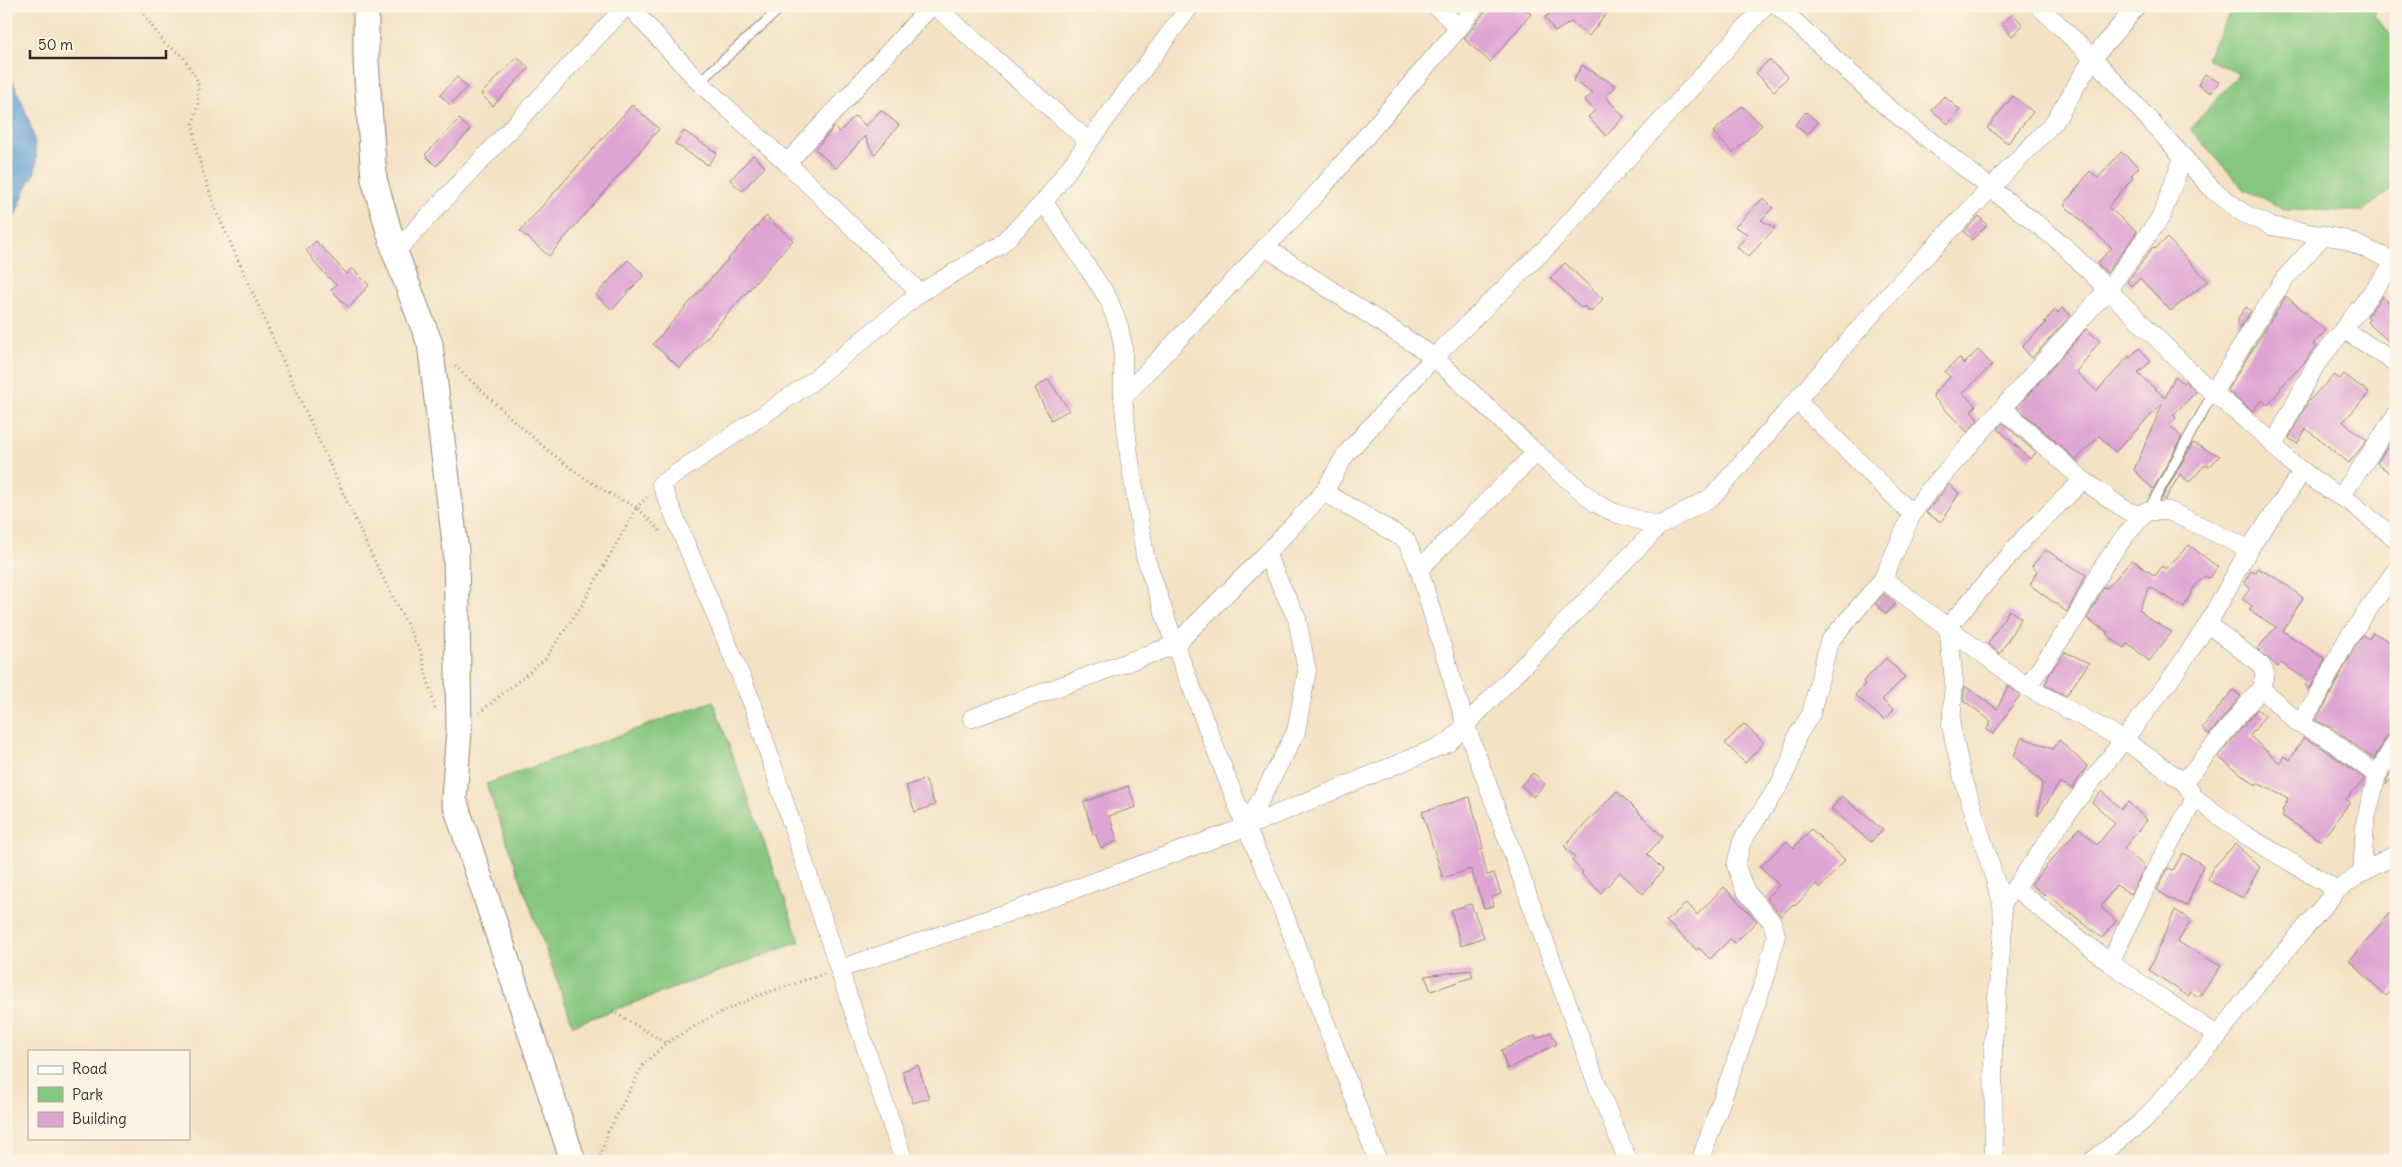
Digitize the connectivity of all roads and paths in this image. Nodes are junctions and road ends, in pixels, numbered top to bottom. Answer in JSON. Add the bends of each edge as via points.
{"nodes":[{"id":1,"x":138,"y":6,"type":"edge"},
{"id":2,"x":366,"y":6,"type":"edge"},
{"id":3,"x":627,"y":6,"type":"edge"},
{"id":4,"x":782,"y":6,"type":"edge"},
{"id":5,"x":931,"y":6,"type":"edge"},
{"id":6,"x":935,"y":6,"type":"edge"},
{"id":7,"x":1190,"y":6,"type":"edge"},
{"id":8,"x":1436,"y":6,"type":"edge"},
{"id":9,"x":1475,"y":6,"type":"edge"},
{"id":10,"x":1765,"y":6,"type":"edge"},
{"id":11,"x":1778,"y":6,"type":"edge"},
{"id":12,"x":2039,"y":6,"type":"edge"},
{"id":13,"x":2137,"y":6,"type":"edge"},
{"id":14,"x":1458,"y":28,"type":"junction"},
{"id":15,"x":2093,"y":58,"type":"junction"},
{"id":16,"x":699,"y":82,"type":"junction"},
{"id":17,"x":1088,"y":141,"type":"junction"},
{"id":18,"x":2184,"y":158,"type":"junction"},
{"id":19,"x":787,"y":163,"type":"junction"},
{"id":20,"x":1992,"y":187,"type":"junction"},
{"id":21,"x":1044,"y":202,"type":"junction"},
{"id":22,"x":2324,"y":235,"type":"junction"},
{"id":23,"x":1265,"y":247,"type":"junction"},
{"id":24,"x":395,"y":252,"type":"junction"},
{"id":25,"x":2395,"y":261,"type":"edge"},
{"id":26,"x":2109,"y":288,"type":"junction"},
{"id":27,"x":920,"y":292,"type":"junction"},
{"id":28,"x":2343,"y":330,"type":"junction"},
{"id":29,"x":430,"y":344,"type":"junction"},
{"id":30,"x":1434,"y":357,"type":"junction"},
{"id":31,"x":2396,"y":363,"type":"edge"},
{"id":32,"x":2213,"y":393,"type":"junction"},
{"id":33,"x":1123,"y":397,"type":"junction"},
{"id":34,"x":1797,"y":401,"type":"junction"},
{"id":35,"x":2003,"y":409,"type":"junction"},
{"id":36,"x":2396,"y":415,"type":"edge"},
{"id":37,"x":2274,"y":444,"type":"junction"},
{"id":38,"x":1536,"y":453,"type":"junction"},
{"id":39,"x":2303,"y":471,"type":"junction"},
{"id":40,"x":2083,"y":480,"type":"junction"},
{"id":41,"x":661,"y":484,"type":"junction"},
{"id":42,"x":1324,"y":492,"type":"junction"},
{"id":43,"x":2341,"y":497,"type":"junction"},
{"id":44,"x":637,"y":507,"type":"junction"},
{"id":45,"x":2147,"y":511,"type":"junction"},
{"id":46,"x":1912,"y":514,"type":"junction"},
{"id":47,"x":1659,"y":526,"type":"junction"},
{"id":48,"x":2396,"y":539,"type":"edge"},
{"id":49,"x":2249,"y":549,"type":"junction"},
{"id":50,"x":1266,"y":554,"type":"junction"},
{"id":51,"x":1419,"y":569,"type":"junction"},
{"id":52,"x":2396,"y":570,"type":"edge"},
{"id":53,"x":1882,"y":579,"type":"junction"},
{"id":54,"x":2208,"y":624,"type":"junction"},
{"id":55,"x":1948,"y":627,"type":"junction"},
{"id":56,"x":1175,"y":645,"type":"junction"},
{"id":57,"x":2027,"y":687,"type":"junction"},
{"id":58,"x":2261,"y":688,"type":"junction"},
{"id":59,"x":972,"y":718,"type":"dead end"},
{"id":60,"x":436,"y":719,"type":"dead end"},
{"id":61,"x":1465,"y":722,"type":"junction"},
{"id":62,"x":2299,"y":724,"type":"junction"},
{"id":63,"x":459,"y":729,"type":"junction"},
{"id":64,"x":2124,"y":740,"type":"junction"},
{"id":65,"x":2396,"y":742,"type":"edge"},
{"id":66,"x":2378,"y":775,"type":"junction"},
{"id":67,"x":2184,"y":782,"type":"junction"},
{"id":68,"x":2195,"y":798,"type":"junction"},
{"id":69,"x":1246,"y":827,"type":"junction"},
{"id":70,"x":2396,"y":854,"type":"edge"},
{"id":71,"x":2362,"y":873,"type":"junction"},
{"id":72,"x":2015,"y":888,"type":"junction"},
{"id":73,"x":2338,"y":890,"type":"junction"},
{"id":74,"x":2002,"y":902,"type":"junction"},
{"id":75,"x":2110,"y":963,"type":"junction"},
{"id":76,"x":839,"y":969,"type":"junction"},
{"id":77,"x":612,"y":1011,"type":"dead end"},
{"id":78,"x":2218,"y":1036,"type":"junction"},
{"id":79,"x":666,"y":1043,"type":"junction"},
{"id":80,"x":573,"y":1161,"type":"edge"},
{"id":81,"x":599,"y":1161,"type":"edge"},
{"id":82,"x":904,"y":1161,"type":"edge"},
{"id":83,"x":1378,"y":1161,"type":"edge"},
{"id":84,"x":1628,"y":1161,"type":"edge"},
{"id":85,"x":1700,"y":1161,"type":"edge"},
{"id":86,"x":1994,"y":1161,"type":"edge"},
{"id":87,"x":2092,"y":1161,"type":"edge"}],
"edges":[{"from":1,"to":60,"type":"path","via":[[164,43],[182,55],[198,81],[198,105],[193,124],[197,153],[215,208],[371,554],[420,650]]},
{"from":2,"to":24,"type":"street","via":[[366,61],[374,179]]},
{"from":3,"to":16,"type":"street"},
{"from":3,"to":24,"type":"street"},
{"from":4,"to":16,"type":"lane"},
{"from":5,"to":19,"type":"street"},
{"from":6,"to":17,"type":"street"},
{"from":7,"to":17,"type":"street"},
{"from":8,"to":14,"type":"street"},
{"from":9,"to":14,"type":"street"},
{"from":10,"to":30,"type":"street","via":[[1548,246]]},
{"from":11,"to":20,"type":"street","via":[[1886,107]]},
{"from":12,"to":15,"type":"street"},
{"from":13,"to":15,"type":"street"},
{"from":14,"to":23,"type":"street","via":[[1319,191]]},
{"from":15,"to":18,"type":"street"},
{"from":15,"to":20,"type":"street","via":[[2055,121]]},
{"from":16,"to":19,"type":"street"},
{"from":17,"to":21,"type":"street"},
{"from":18,"to":22,"type":"street","via":[[2213,190],[2243,213],[2271,226]]},
{"from":18,"to":26,"type":"street","via":[[2161,217]]},
{"from":19,"to":27,"type":"street"},
{"from":20,"to":26,"type":"street","via":[[2061,243]]},
{"from":20,"to":34,"type":"street","via":[[1892,291]]},
{"from":21,"to":27,"type":"street","via":[[999,246]]},
{"from":21,"to":33,"type":"street","via":[[1108,298],[1123,346]]},
{"from":22,"to":25,"type":"street","via":[[2344,239]]},
{"from":22,"to":32,"type":"street","via":[[2270,300]]},
{"from":23,"to":30,"type":"street"},
{"from":23,"to":33,"type":"street"},
{"from":24,"to":29,"type":"street"},
{"from":25,"to":28,"type":"street"},
{"from":26,"to":32,"type":"street"},
{"from":26,"to":35,"type":"street"},
{"from":27,"to":41,"type":"street","via":[[810,383]]},
{"from":28,"to":31,"type":"street"},
{"from":28,"to":37,"type":"street","via":[[2315,366]]},
{"from":29,"to":44,"type":"path","via":[[554,454],[618,499]]},
{"from":29,"to":63,"type":"street","via":[[456,551]]},
{"from":30,"to":38,"type":"street"},
{"from":30,"to":42,"type":"street","via":[[1346,454]]},
{"from":32,"to":37,"type":"street"},
{"from":32,"to":45,"type":"lane"},
{"from":33,"to":56,"type":"street","via":[[1145,556]]},
{"from":34,"to":46,"type":"street"},
{"from":34,"to":47,"type":"street","via":[[1712,497]]},
{"from":35,"to":40,"type":"street"},
{"from":35,"to":46,"type":"street","via":[[1926,493]]},
{"from":36,"to":43,"type":"street"},
{"from":37,"to":39,"type":"street"},
{"from":38,"to":47,"type":"street","via":[[1596,504],[1615,514]]},
{"from":38,"to":51,"type":"street"},
{"from":39,"to":43,"type":"street"},
{"from":39,"to":49,"type":"street"},
{"from":40,"to":45,"type":"street","via":[[2127,511],[2138,515]]},
{"from":40,"to":55,"type":"street","via":[[2025,537]]},
{"from":41,"to":44,"type":"path"},
{"from":41,"to":76,"type":"street","via":[[753,705]]},
{"from":42,"to":50,"type":"street"},
{"from":42,"to":51,"type":"street","via":[[1406,540]]},
{"from":43,"to":48,"type":"street"},
{"from":44,"to":63,"type":"path","via":[[582,605],[545,659]]},
{"from":45,"to":49,"type":"street","via":[[2169,511]]},
{"from":45,"to":57,"type":"street","via":[[2104,565],[2076,617]]},
{"from":46,"to":53,"type":"street"},
{"from":47,"to":61,"type":"street"},
{"from":49,"to":54,"type":"street"},
{"from":50,"to":56,"type":"street"},
{"from":50,"to":69,"type":"street","via":[[1297,619],[1307,670],[1296,732]]},
{"from":51,"to":61,"type":"street"},
{"from":52,"to":62,"type":"street","via":[[2346,641],[2316,700]]},
{"from":53,"to":55,"type":"street"},
{"from":53,"to":85,"type":"street","via":[[1830,642],[1811,714],[1797,736],[1790,762],[1780,784],[1742,841],[1736,865],[1743,886],[1772,922],[1776,935],[1766,976]]},
{"from":54,"to":58,"type":"street","via":[[2261,665],[2264,673]]},
{"from":54,"to":64,"type":"street"},
{"from":55,"to":57,"type":"street"},
{"from":55,"to":74,"type":"street","via":[[1954,681],[1951,726],[1962,774]]},
{"from":56,"to":59,"type":"street"},
{"from":56,"to":69,"type":"street"},
{"from":57,"to":64,"type":"street"},
{"from":58,"to":62,"type":"street"},
{"from":58,"to":67,"type":"street"},
{"from":61,"to":69,"type":"street","via":[[1448,743]]},
{"from":61,"to":84,"type":"street"},
{"from":62,"to":66,"type":"street","via":[[2326,737]]},
{"from":63,"to":80,"type":"street","via":[[454,800]]},
{"from":64,"to":67,"type":"street"},
{"from":64,"to":72,"type":"street","via":[[2073,805]]},
{"from":65,"to":66,"type":"street"},
{"from":66,"to":71,"type":"street","via":[[2365,823]]},
{"from":67,"to":68,"type":"street"},
{"from":68,"to":73,"type":"street","via":[[2242,832]]},
{"from":68,"to":75,"type":"street","via":[[2149,881]]},
{"from":69,"to":76,"type":"street","via":[[1022,908]]},
{"from":69,"to":83,"type":"street","via":[[1278,898]]},
{"from":70,"to":71,"type":"street"},
{"from":71,"to":73,"type":"street"},
{"from":72,"to":74,"type":"street"},
{"from":72,"to":75,"type":"street"},
{"from":73,"to":78,"type":"street"},
{"from":74,"to":86,"type":"street","via":[[2003,928],[1993,1043]]},
{"from":75,"to":78,"type":"street"},
{"from":76,"to":79,"type":"path","via":[[757,996],[705,1020]]},
{"from":76,"to":82,"type":"street"},
{"from":77,"to":79,"type":"path"},
{"from":78,"to":87,"type":"street","via":[[2143,1121]]},
{"from":79,"to":81,"type":"path","via":[[644,1066],[607,1134]]}]}
